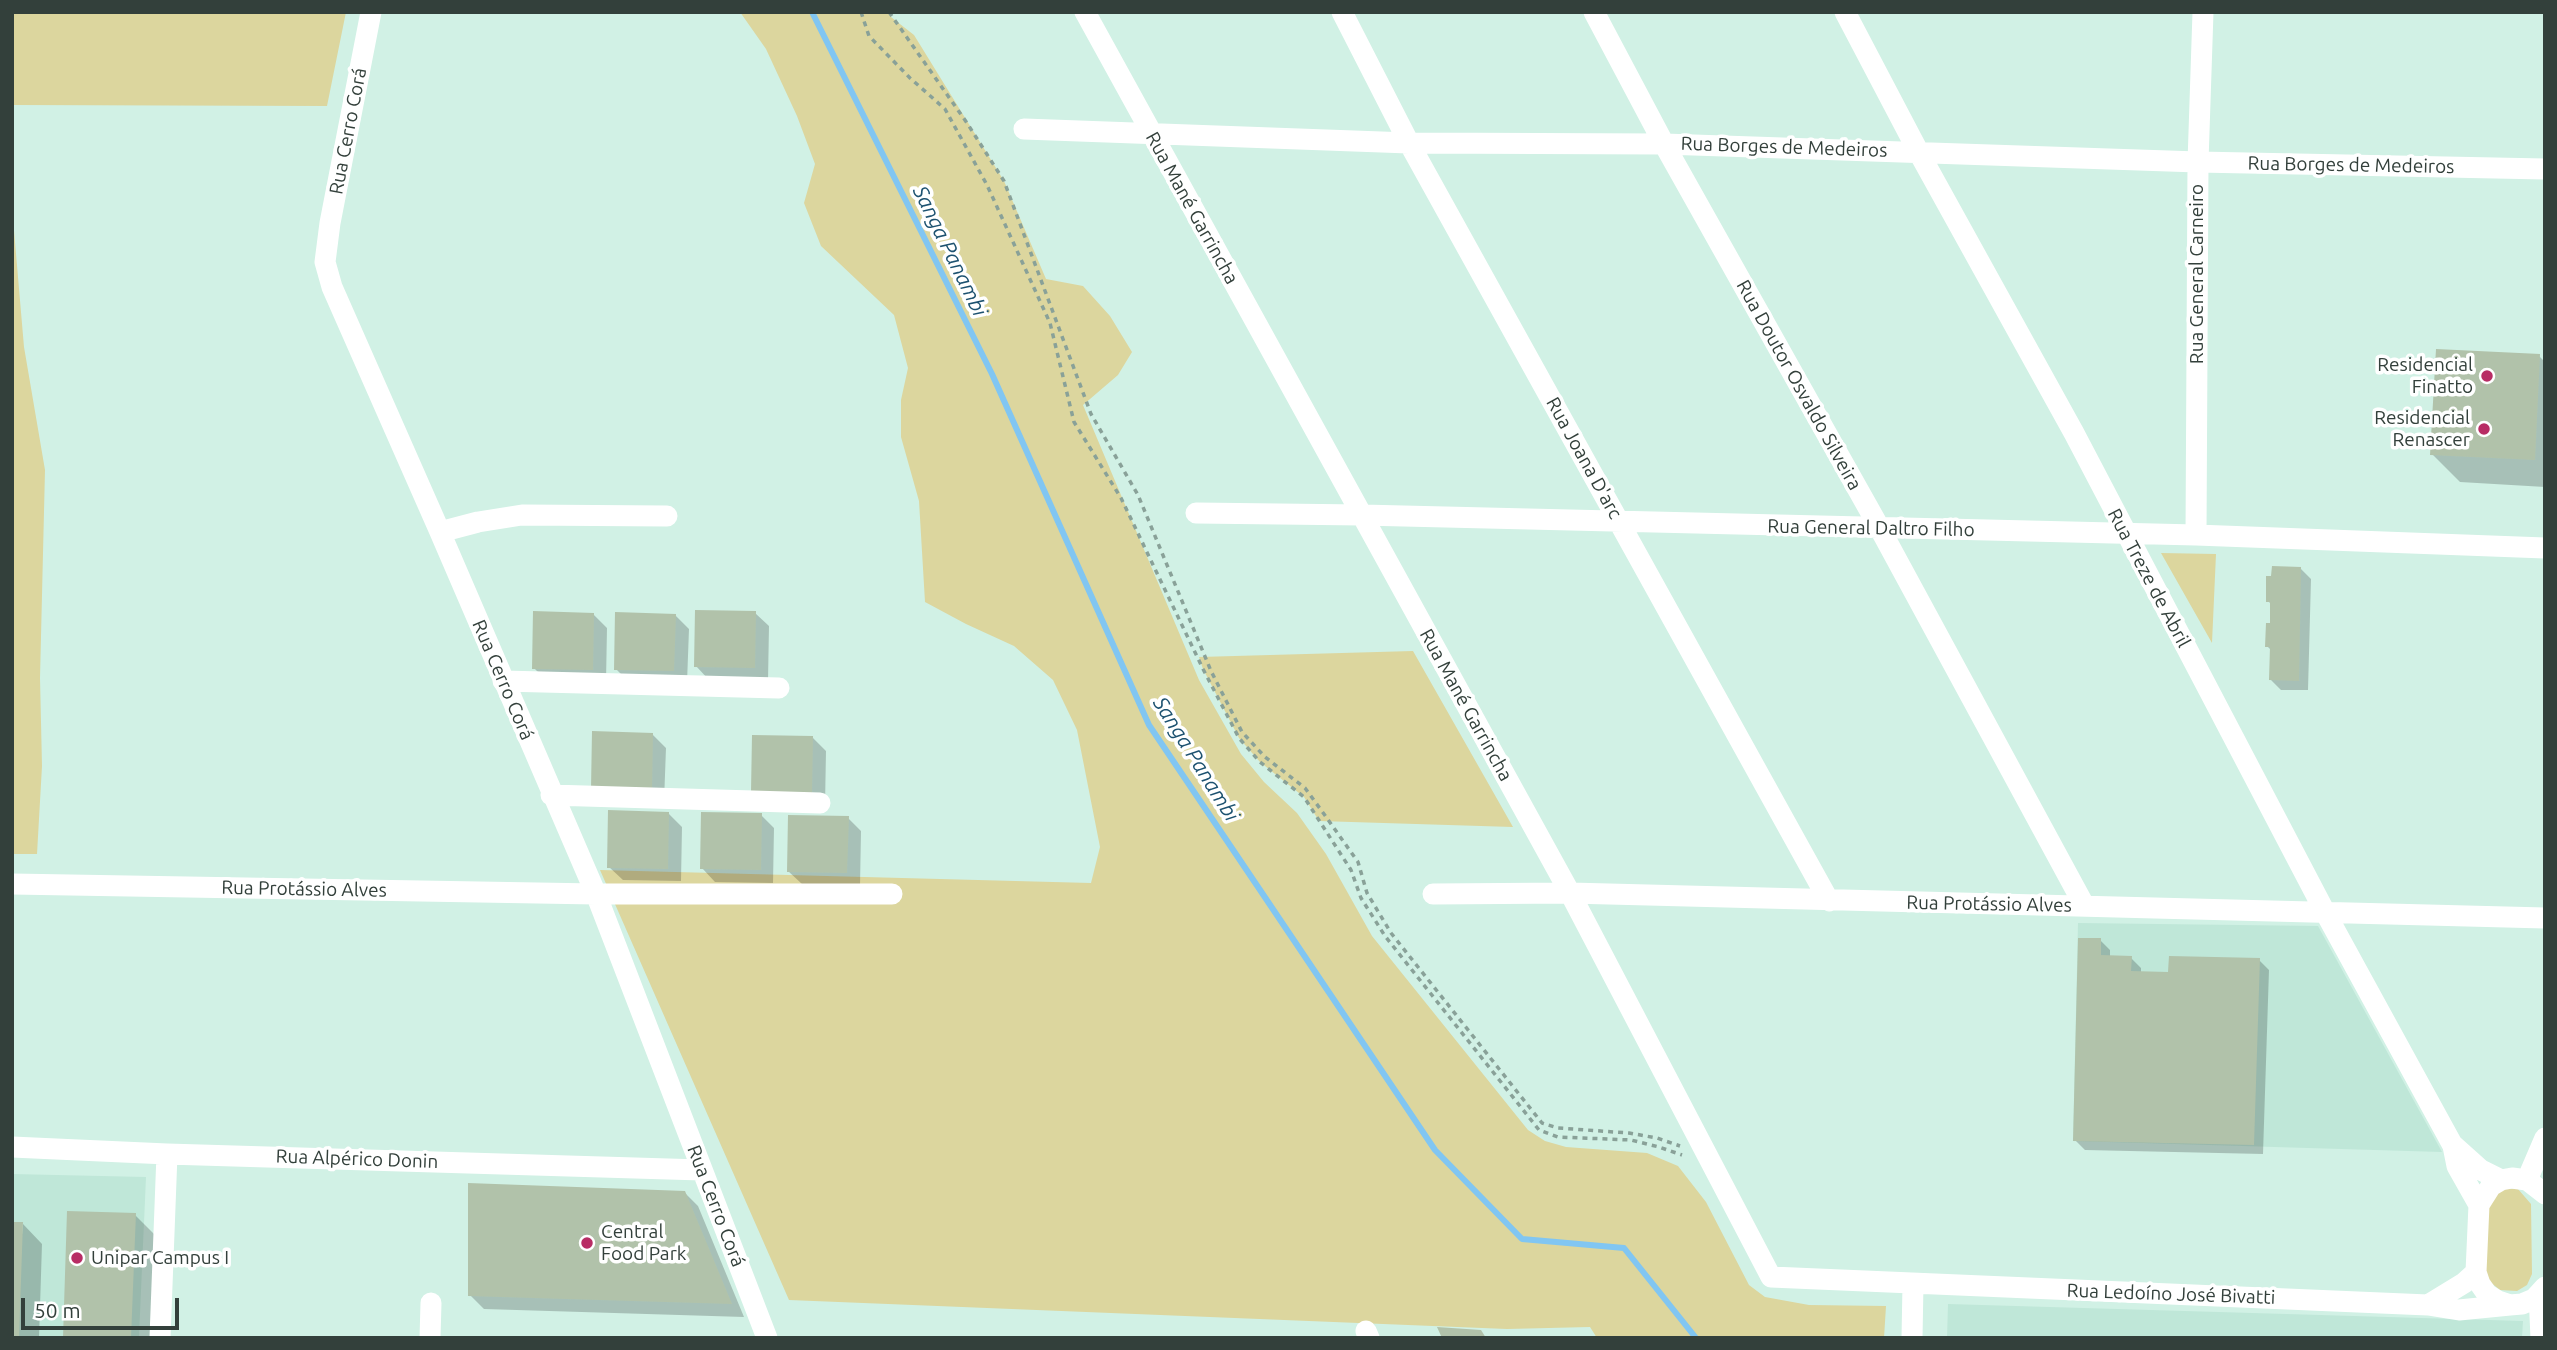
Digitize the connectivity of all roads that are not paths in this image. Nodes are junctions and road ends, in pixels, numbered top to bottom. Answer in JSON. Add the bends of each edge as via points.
{"nodes":[{"id":1,"x":371,"y":12,"type":"edge"},
{"id":2,"x":1085,"y":12,"type":"edge"},
{"id":3,"x":1342,"y":12,"type":"edge"},
{"id":4,"x":1594,"y":12,"type":"edge"},
{"id":5,"x":1845,"y":12,"type":"edge"},
{"id":6,"x":2203,"y":12,"type":"edge"},
{"id":7,"x":1024,"y":129,"type":"dead end"},
{"id":8,"x":1151,"y":133,"type":"junction"},
{"id":9,"x":1409,"y":143,"type":"junction"},
{"id":10,"x":1664,"y":144,"type":"junction"},
{"id":11,"x":1918,"y":151,"type":"junction"},
{"id":12,"x":2198,"y":162,"type":"junction"},
{"id":13,"x":2545,"y":169,"type":"edge"},
{"id":14,"x":1196,"y":513,"type":"dead end"},
{"id":15,"x":1362,"y":515,"type":"junction"},
{"id":16,"x":667,"y":516,"type":"dead end"},
{"id":17,"x":1619,"y":522,"type":"junction"},
{"id":18,"x":1879,"y":527,"type":"junction"},
{"id":19,"x":440,"y":532,"type":"junction"},
{"id":20,"x":2125,"y":534,"type":"junction"},
{"id":21,"x":2196,"y":535,"type":"junction"},
{"id":22,"x":2545,"y":548,"type":"edge"},
{"id":23,"x":503,"y":681,"type":"junction"},
{"id":24,"x":779,"y":688,"type":"dead end"},
{"id":25,"x":551,"y":795,"type":"junction"},
{"id":26,"x":820,"y":803,"type":"dead end"},
{"id":27,"x":12,"y":884,"type":"edge"},
{"id":28,"x":1570,"y":893,"type":"junction"},
{"id":29,"x":596,"y":894,"type":"junction"},
{"id":30,"x":892,"y":894,"type":"dead end"},
{"id":31,"x":1433,"y":894,"type":"dead end"},
{"id":32,"x":1829,"y":901,"type":"junction"},
{"id":33,"x":2084,"y":905,"type":"junction"},
{"id":34,"x":2325,"y":912,"type":"junction"},
{"id":35,"x":2545,"y":918,"type":"edge"},
{"id":36,"x":2545,"y":1138,"type":"edge"},
{"id":37,"x":2452,"y":1144,"type":"junction"},
{"id":38,"x":12,"y":1147,"type":"edge"},
{"id":39,"x":167,"y":1154,"type":"junction"},
{"id":40,"x":702,"y":1170,"type":"junction"},
{"id":41,"x":2501,"y":1180,"type":"junction"},
{"id":42,"x":2527,"y":1180,"type":"junction"},
{"id":43,"x":2545,"y":1194,"type":"edge"},
{"id":44,"x":2479,"y":1205,"type":"junction"},
{"id":45,"x":2476,"y":1272,"type":"junction"},
{"id":46,"x":1913,"y":1284,"type":"junction"},
{"id":47,"x":2543,"y":1290,"type":"edge"},
{"id":48,"x":431,"y":1303,"type":"dead end"},
{"id":49,"x":2510,"y":1305,"type":"junction"},
{"id":50,"x":2428,"y":1306,"type":"junction"},
{"id":51,"x":160,"y":1338,"type":"edge"},
{"id":52,"x":430,"y":1338,"type":"edge"},
{"id":53,"x":766,"y":1338,"type":"edge"},
{"id":54,"x":1912,"y":1338,"type":"edge"},
{"id":55,"x":2541,"y":1338,"type":"edge"}],
"edges":[{"from":1,"to":19,"type":"street","name":"Rua Cerro Corá","via":[[325,262]]},
{"from":2,"to":8,"type":"street","name":"Rua Mané Garrincha"},
{"from":3,"to":9,"type":"street","name":"Rua Joana D'arc"},
{"from":4,"to":10,"type":"street","name":"Rua Doutor Osvaldo Silveira"},
{"from":5,"to":11,"type":"street","name":"Rua Treze de Abril"},
{"from":6,"to":12,"type":"street","name":"Rua General Carneiro"},
{"from":7,"to":8,"type":"street","name":"Rua Borges de Medeiros"},
{"from":8,"to":9,"type":"street","name":"Rua Borges de Medeiros"},
{"from":8,"to":15,"type":"street","name":"Rua Mané Garrincha"},
{"from":9,"to":10,"type":"street","name":"Rua Borges de Medeiros"},
{"from":9,"to":17,"type":"street","name":"Rua Joana D'arc"},
{"from":10,"to":11,"type":"street","name":"Rua Borges de Medeiros"},
{"from":10,"to":18,"type":"street","name":"Rua Doutor Osvaldo Silveira"},
{"from":11,"to":12,"type":"street","name":"Rua Borges de Medeiros"},
{"from":11,"to":20,"type":"street","name":"Rua Treze de Abril"},
{"from":12,"to":13,"type":"street","name":"Rua Borges de Medeiros"},
{"from":12,"to":21,"type":"street","name":"Rua General Carneiro"},
{"from":14,"to":15,"type":"street","name":"Rua General Daltro Filho"},
{"from":15,"to":17,"type":"street","name":"Rua General Daltro Filho"},
{"from":15,"to":28,"type":"street","name":"Rua Mané Garrincha"},
{"from":16,"to":19,"type":"street","via":[[522,515]]},
{"from":17,"to":18,"type":"street","name":"Rua General Daltro Filho"},
{"from":17,"to":32,"type":"street","name":"Rua Joana D'arc"},
{"from":18,"to":20,"type":"street","name":"Rua General Daltro Filho"},
{"from":18,"to":33,"type":"street","name":"Rua Doutor Osvaldo Silveira"},
{"from":19,"to":23,"type":"street","name":"Rua Cerro Corá"},
{"from":20,"to":21,"type":"street","name":"Rua General Daltro Filho"},
{"from":20,"to":34,"type":"street","name":"Rua Treze de Abril"},
{"from":21,"to":22,"type":"street","name":"Rua General Daltro Filho"},
{"from":23,"to":24,"type":"street"},
{"from":23,"to":25,"type":"street","name":"Rua Cerro Corá"},
{"from":25,"to":26,"type":"street"},
{"from":25,"to":29,"type":"street","name":"Rua Cerro Corá"},
{"from":27,"to":29,"type":"street","name":"Rua Protássio Alves"},
{"from":28,"to":31,"type":"street","name":"Rua Protássio Alves"},
{"from":28,"to":32,"type":"street","name":"Rua Protássio Alves"},
{"from":28,"to":46,"type":"street","name":"Rua Mané Garrincha","via":[[1771,1277]]},
{"from":29,"to":30,"type":"street","name":"Rua Protássio Alves"},
{"from":29,"to":40,"type":"street","name":"Rua Cerro Corá"},
{"from":32,"to":33,"type":"street","name":"Rua Protássio Alves"},
{"from":33,"to":34,"type":"street","name":"Rua Protássio Alves"},
{"from":34,"to":35,"type":"street","name":"Rua Protássio Alves"},
{"from":34,"to":37,"type":"street","name":"Rua Treze de Abril"},
{"from":36,"to":42,"type":"street"},
{"from":37,"to":41,"type":"street","name":"Rua Treze de Abril","via":[[2481,1170]]},
{"from":37,"to":44,"type":"street","name":"Rua Treze de Abril"},
{"from":38,"to":39,"type":"street","name":"Rua Alpérico Donin"},
{"from":39,"to":40,"type":"street","name":"Rua Alpérico Donin"},
{"from":39,"to":51,"type":"street"},
{"from":40,"to":53,"type":"street","name":"Rua Cerro Corá"},
{"from":41,"to":42,"type":"street"},
{"from":41,"to":44,"type":"street","via":[[2491,1186]]},
{"from":42,"to":43,"type":"street"},
{"from":44,"to":45,"type":"street"},
{"from":45,"to":49,"type":"street","via":[[2487,1294]]},
{"from":45,"to":50,"type":"street"},
{"from":46,"to":50,"type":"street","name":"Rua Ledoíno José Bivatti"},
{"from":46,"to":54,"type":"street"},
{"from":47,"to":49,"type":"street","name":"Rua Ledoíno José Bivatti","via":[[2534,1299]]},
{"from":47,"to":55,"type":"street"},
{"from":48,"to":52,"type":"street"},
{"from":49,"to":50,"type":"street","name":"Rua Ledoíno José Bivatti","via":[[2459,1310]]}]}
